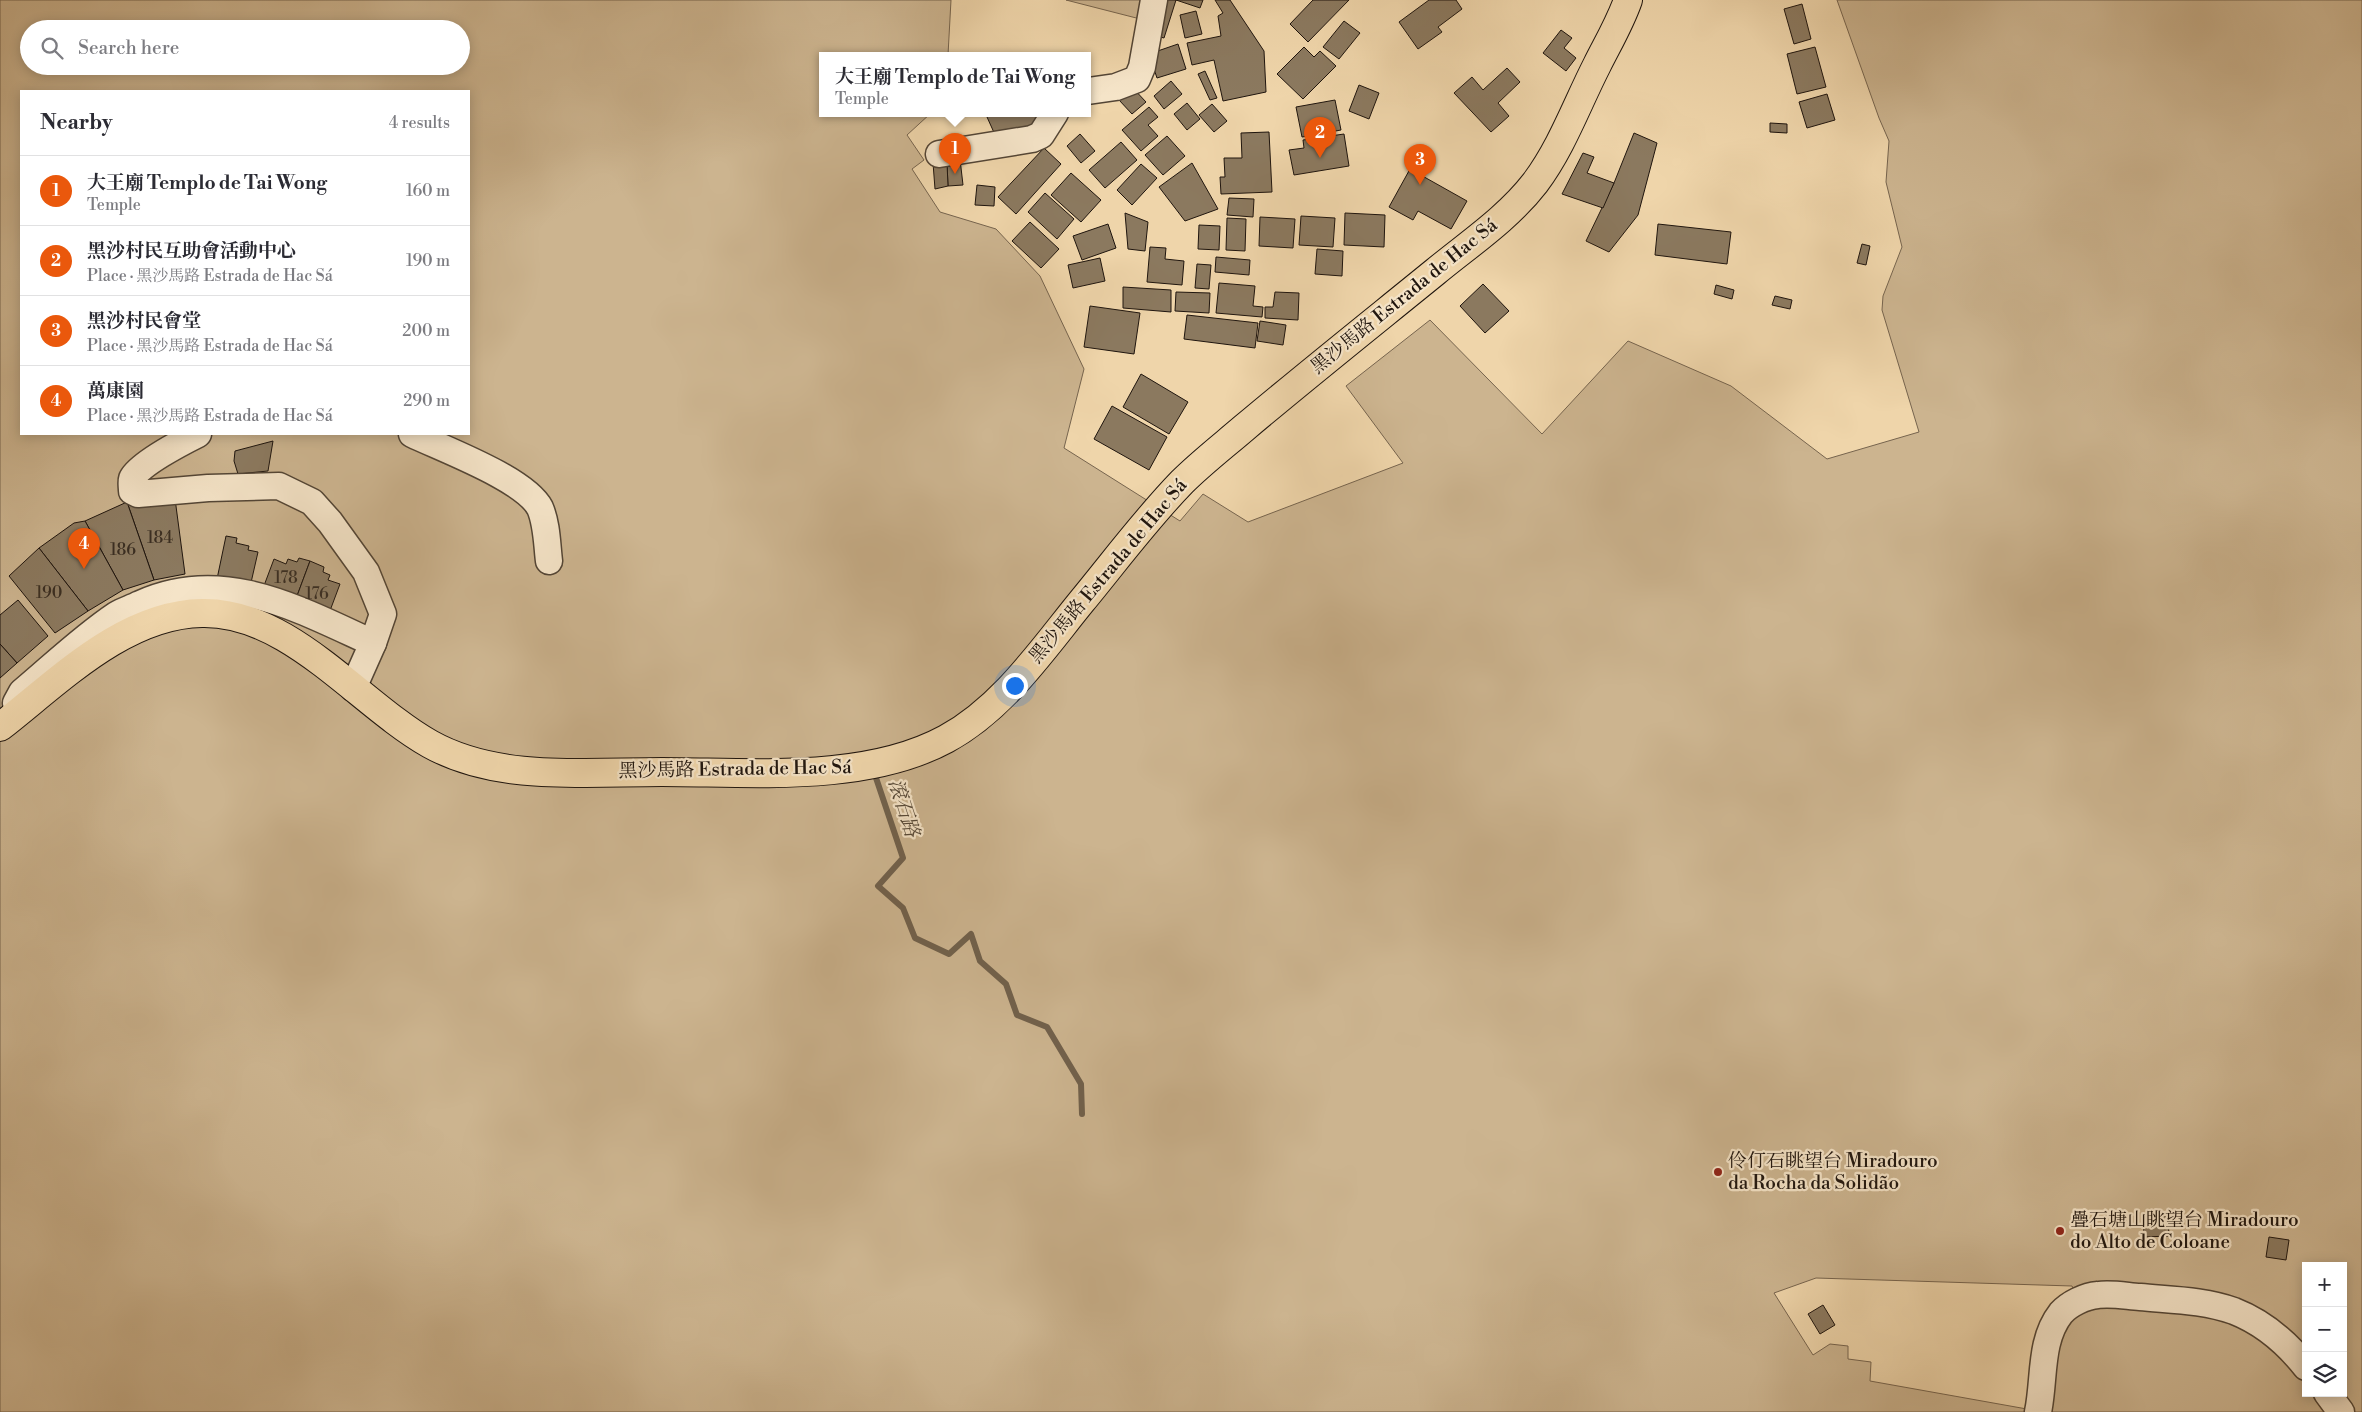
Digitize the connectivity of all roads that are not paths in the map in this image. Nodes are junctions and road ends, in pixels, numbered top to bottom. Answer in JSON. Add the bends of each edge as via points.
{"nodes":[{"id":1,"x":1154,"y":0,"type":"edge"},
{"id":2,"x":1628,"y":0,"type":"edge"},
{"id":3,"x":1091,"y":91,"type":"edge"},
{"id":4,"x":1053,"y":117,"type":"edge"},
{"id":5,"x":939,"y":154,"type":"dead end"},
{"id":6,"x":196,"y":435,"type":"edge"},
{"id":7,"x":414,"y":435,"type":"edge"},
{"id":8,"x":549,"y":561,"type":"dead end"},
{"id":9,"x":373,"y":643,"type":"junction"},
{"id":10,"x":353,"y":688,"type":"junction"},
{"id":11,"x":8,"y":721,"type":"edge"},
{"id":12,"x":2302,"y":1362,"type":"edge"},
{"id":13,"x":2330,"y":1397,"type":"edge"},
{"id":14,"x":2038,"y":1412,"type":"edge"},
{"id":15,"x":2342,"y":1412,"type":"edge"}],
"edges":[{"from":1,"to":3,"type":"street","via":[[1137,79],[1116,88]]},
{"from":2,"to":10,"type":"main road","name":"黑沙馬路 Estrada de Hac Sá","via":[[1572,120],[1549,162],[1520,200],[1186,478],[1011,687],[977,718],[945,740],[884,761],[824,770],[596,772],[515,769],[453,755],[430,744]]},
{"from":4,"to":5,"type":"street","via":[[1041,135],[1032,139]]},
{"from":6,"to":9,"type":"street","via":[[137,472],[132,480],[132,491],[138,494],[279,486],[312,502],[366,572],[383,614]]},
{"from":7,"to":8,"type":"street","via":[[516,483],[530,496],[540,508]]},
{"from":9,"to":10,"type":"street"},
{"from":9,"to":11,"type":"street","via":[[302,611],[246,592],[186,589],[152,599],[117,615],[22,692]]},
{"from":10,"to":11,"type":"main road","name":"黑沙馬路 Estrada de Hac Sá","via":[[289,641],[253,621],[206,612],[182,614],[144,624],[120,635]]},
{"from":12,"to":14,"type":"street","via":[[2268,1329],[2234,1311],[2198,1302],[2098,1295],[2079,1300],[2063,1312],[2051,1328],[2045,1346]]},
{"from":13,"to":15,"type":"street"}]}
